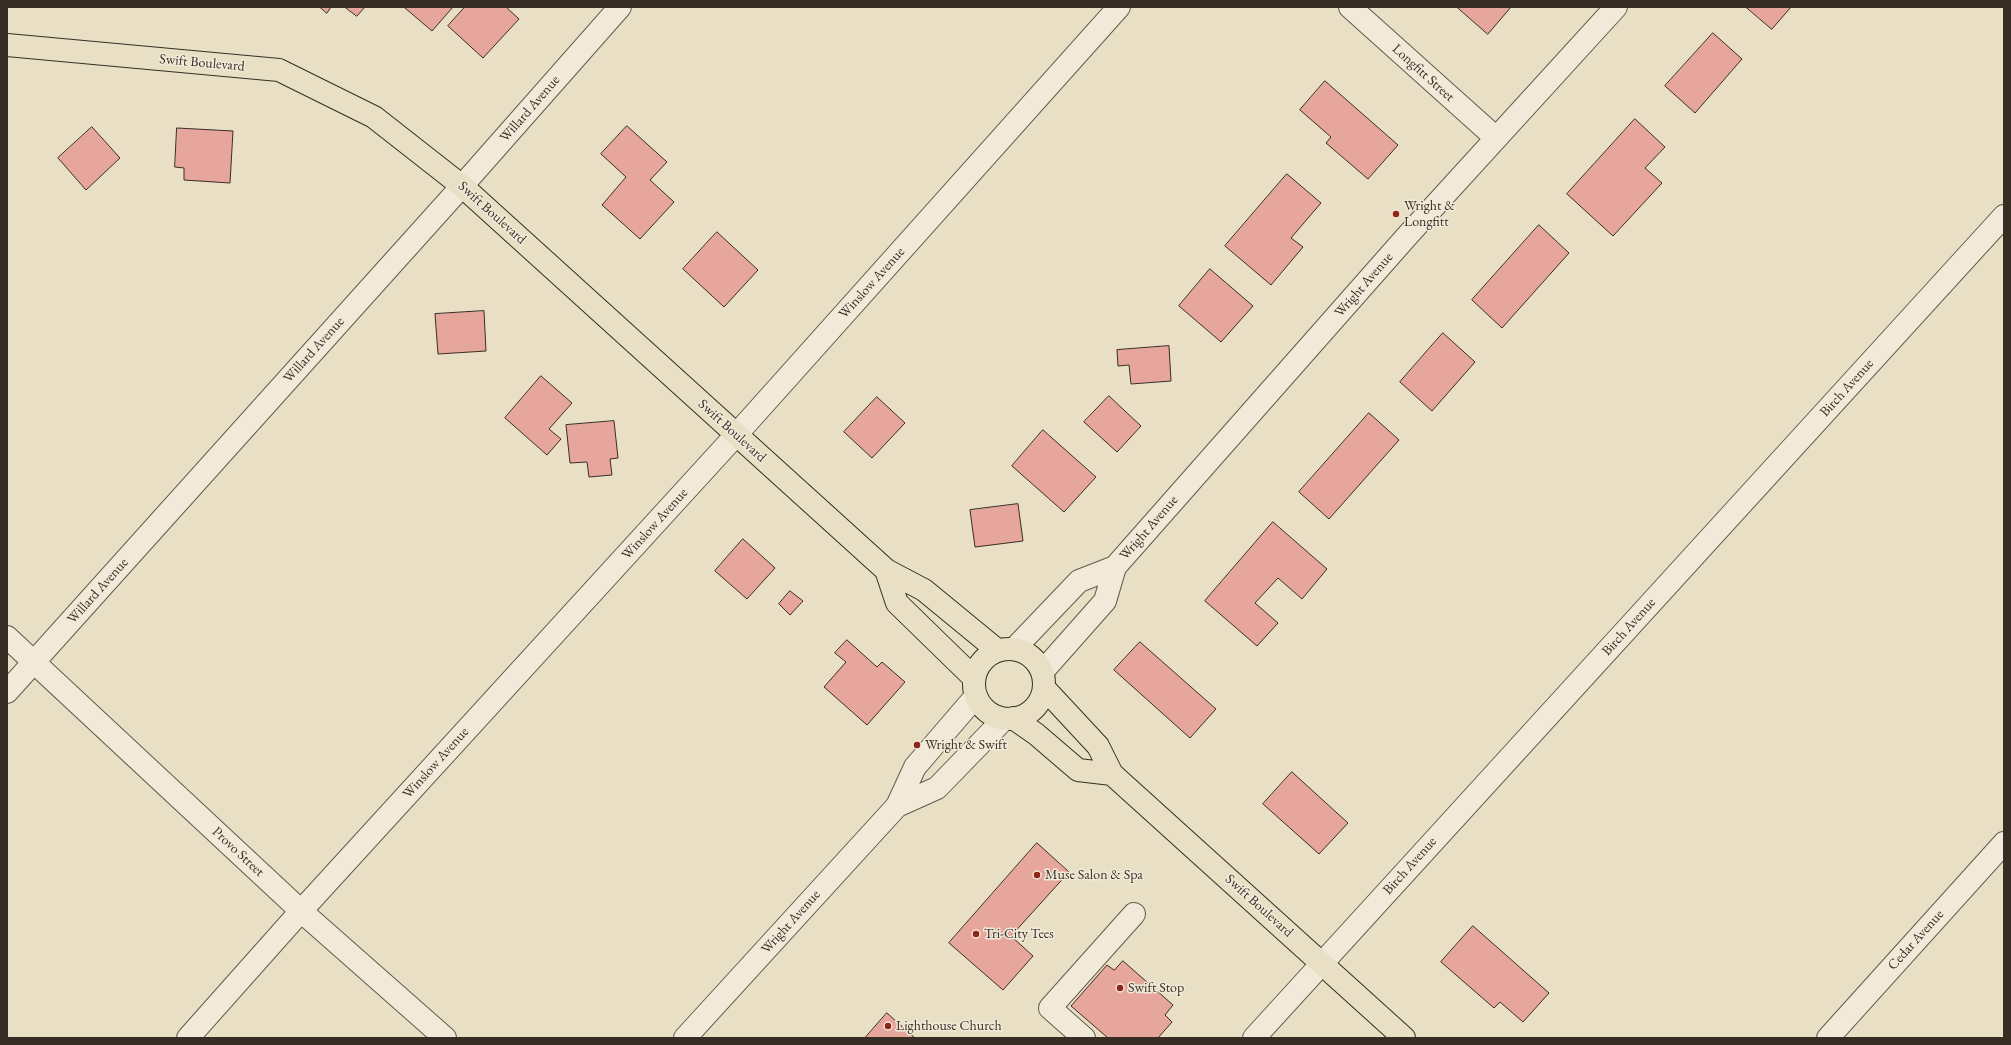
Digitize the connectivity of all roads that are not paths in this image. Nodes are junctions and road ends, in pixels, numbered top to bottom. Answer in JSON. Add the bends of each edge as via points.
{"nodes":[{"id":1,"x":620,"y":7,"type":"edge"},
{"id":2,"x":1119,"y":7,"type":"edge"},
{"id":3,"x":1350,"y":7,"type":"edge"},
{"id":4,"x":1616,"y":7,"type":"edge"},
{"id":5,"x":7,"y":45,"type":"edge"},
{"id":6,"x":1496,"y":138,"type":"junction"},
{"id":7,"x":462,"y":186,"type":"junction"},
{"id":8,"x":2004,"y":216,"type":"edge"},
{"id":9,"x":736,"y":435,"type":"junction"},
{"id":10,"x":1115,"y":568,"type":"junction"},
{"id":11,"x":886,"y":570,"type":"junction"},
{"id":12,"x":7,"y":637,"type":"edge"},
{"id":13,"x":1006,"y":649,"type":"junction"},
{"id":14,"x":34,"y":662,"type":"junction"},
{"id":15,"x":1044,"y":680,"type":"junction"},
{"id":16,"x":975,"y":687,"type":"junction"},
{"id":17,"x":7,"y":692,"type":"edge"},
{"id":18,"x":1008,"y":718,"type":"junction"},
{"id":19,"x":1112,"y":774,"type":"junction"},
{"id":20,"x":897,"y":806,"type":"junction"},
{"id":21,"x":2004,"y":843,"type":"edge"},
{"id":22,"x":301,"y":910,"type":"junction"},
{"id":23,"x":1134,"y":914,"type":"dead end"},
{"id":24,"x":1322,"y":962,"type":"junction"},
{"id":25,"x":188,"y":1038,"type":"edge"},
{"id":26,"x":445,"y":1038,"type":"edge"},
{"id":27,"x":685,"y":1038,"type":"edge"},
{"id":28,"x":1084,"y":1038,"type":"edge"},
{"id":29,"x":1254,"y":1038,"type":"edge"},
{"id":30,"x":1404,"y":1038,"type":"edge"},
{"id":31,"x":1828,"y":1038,"type":"edge"}],
"edges":[{"from":1,"to":7,"type":"street","name":"Willard Avenue"},
{"from":2,"to":9,"type":"street","name":"Winslow Avenue"},
{"from":3,"to":6,"type":"street","name":"Longfitt Street"},
{"from":4,"to":6,"type":"street","name":"Wright Avenue"},
{"from":5,"to":7,"type":"main road","name":"Swift Boulevard","via":[[279,70],[374,117]]},
{"from":6,"to":10,"type":"street","name":"Wright Avenue"},
{"from":7,"to":9,"type":"main road","name":"Swift Boulevard"},
{"from":7,"to":14,"type":"street","name":"Willard Avenue"},
{"from":8,"to":24,"type":"street","name":"Birch Avenue"},
{"from":9,"to":11,"type":"main road","name":"Swift Boulevard"},
{"from":9,"to":22,"type":"street","name":"Winslow Avenue"},
{"from":10,"to":13,"type":"street","name":"Wright Avenue","via":[[1079,581]]},
{"from":10,"to":15,"type":"street","name":"Wright Avenue","via":[[1105,601]]},
{"from":11,"to":13,"type":"main road","name":"Swift Boulevard","via":[[924,590]]},
{"from":11,"to":16,"type":"main road","via":[[897,604]]},
{"from":12,"to":14,"type":"street","name":"Provo Street"},
{"from":13,"to":15,"type":"main road","via":[[1032,656]]},
{"from":13,"to":16,"type":"main road","via":[[982,661]]},
{"from":14,"to":17,"type":"street","name":"Willard Avenue"},
{"from":14,"to":22,"type":"street","name":"Provo Street"},
{"from":15,"to":18,"type":"main road","via":[[1037,706],[1022,717]]},
{"from":15,"to":19,"type":"main road","name":"Swift Boulevard","via":[[1098,746]]},
{"from":16,"to":18,"type":"main road","via":[[987,711]]},
{"from":16,"to":20,"type":"street","name":"Wright Avenue","via":[[915,766]]},
{"from":18,"to":19,"type":"main road","via":[[1036,734],[1078,770]]},
{"from":18,"to":20,"type":"street","name":"Wright Avenue","via":[[937,788]]},
{"from":19,"to":24,"type":"main road","name":"Swift Boulevard"},
{"from":20,"to":27,"type":"street","name":"Wright Avenue"},
{"from":21,"to":31,"type":"street","name":"Cedar Avenue"},
{"from":22,"to":25,"type":"street","name":"Winslow Avenue"},
{"from":22,"to":26,"type":"street","name":"Provo Street"},
{"from":23,"to":28,"type":"street","via":[[1050,1008]]},
{"from":24,"to":29,"type":"street","name":"Birch Avenue"},
{"from":24,"to":30,"type":"main road","name":"Swift Boulevard"}]}
